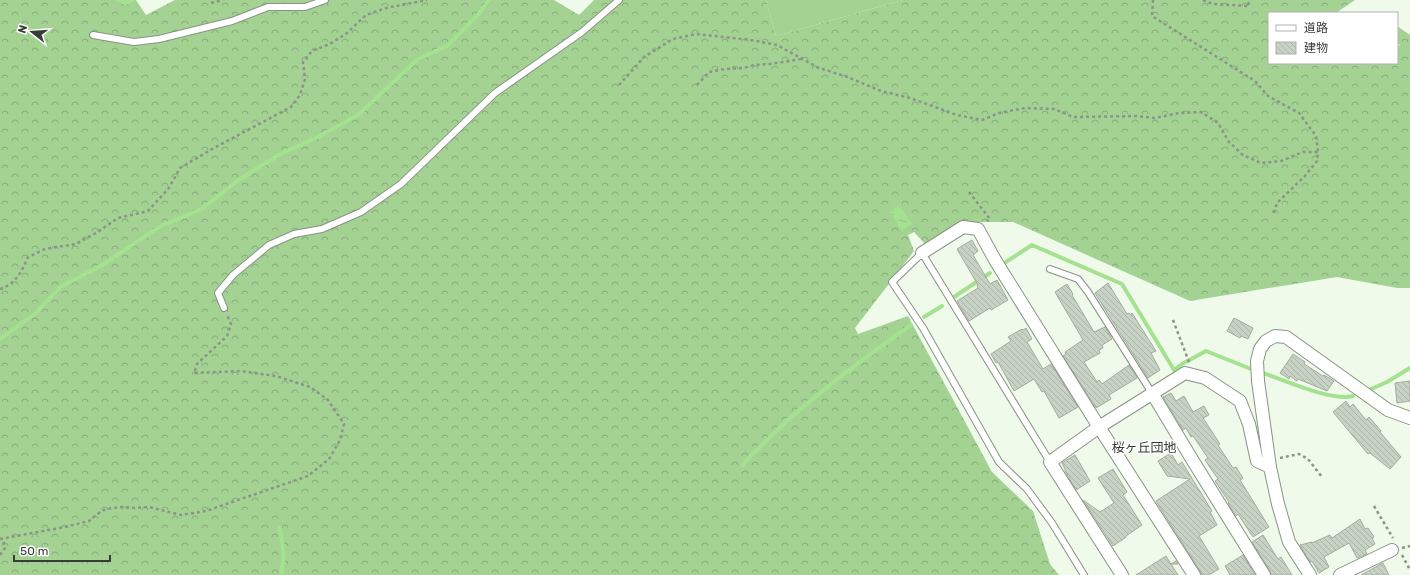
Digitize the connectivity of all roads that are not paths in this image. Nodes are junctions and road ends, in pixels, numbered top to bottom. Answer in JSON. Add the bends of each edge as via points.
{"nodes":[{"id":1,"x":325,"y":0,"type":"edge"},
{"id":2,"x":619,"y":0,"type":"edge"},
{"id":3,"x":92,"y":35,"type":"dead end"},
{"id":4,"x":922,"y":253,"type":"junction"},
{"id":5,"x":1050,"y":269,"type":"dead end"},
{"id":6,"x":224,"y":308,"type":"road end"},
{"id":7,"x":1152,"y":393,"type":"junction"},
{"id":8,"x":1410,"y":418,"type":"edge"},
{"id":9,"x":1099,"y":427,"type":"junction"},
{"id":10,"x":1050,"y":462,"type":"junction"},
{"id":11,"x":1270,"y":463,"type":"junction"},
{"id":12,"x":1395,"y":547,"type":"road end"},
{"id":13,"x":1084,"y":575,"type":"edge"},
{"id":14,"x":1122,"y":575,"type":"edge"},
{"id":15,"x":1194,"y":575,"type":"edge"},
{"id":16,"x":1264,"y":575,"type":"edge"},
{"id":17,"x":1310,"y":575,"type":"edge"},
{"id":18,"x":1340,"y":575,"type":"edge"}],
"edges":[{"from":1,"to":3,"type":"lane","via":[[305,7],[268,7],[232,21],[159,40],[134,42]]},
{"from":2,"to":6,"type":"lane","via":[[582,32],[495,93],[401,184],[361,212],[322,229],[294,234],[269,245],[233,275],[218,293]]},
{"from":4,"to":9,"type":"street","via":[[963,227],[978,229],[994,260]]},
{"from":4,"to":10,"type":"lane"},
{"from":4,"to":13,"type":"lane","via":[[892,282],[923,328],[999,462],[1027,489],[1052,523]]},
{"from":5,"to":7,"type":"lane","via":[[1078,279]]},
{"from":7,"to":9,"type":"street"},
{"from":7,"to":11,"type":"street","via":[[1185,373],[1205,378],[1240,401],[1249,424],[1257,461]]},
{"from":7,"to":16,"type":"street"},
{"from":8,"to":11,"type":"street","via":[[1388,410],[1291,339],[1286,336],[1275,336],[1260,349],[1257,361]]},
{"from":9,"to":10,"type":"street"},
{"from":9,"to":15,"type":"street"},
{"from":10,"to":14,"type":"street"},
{"from":11,"to":17,"type":"street","via":[[1289,542]]},
{"from":12,"to":18,"type":"street"}]}
